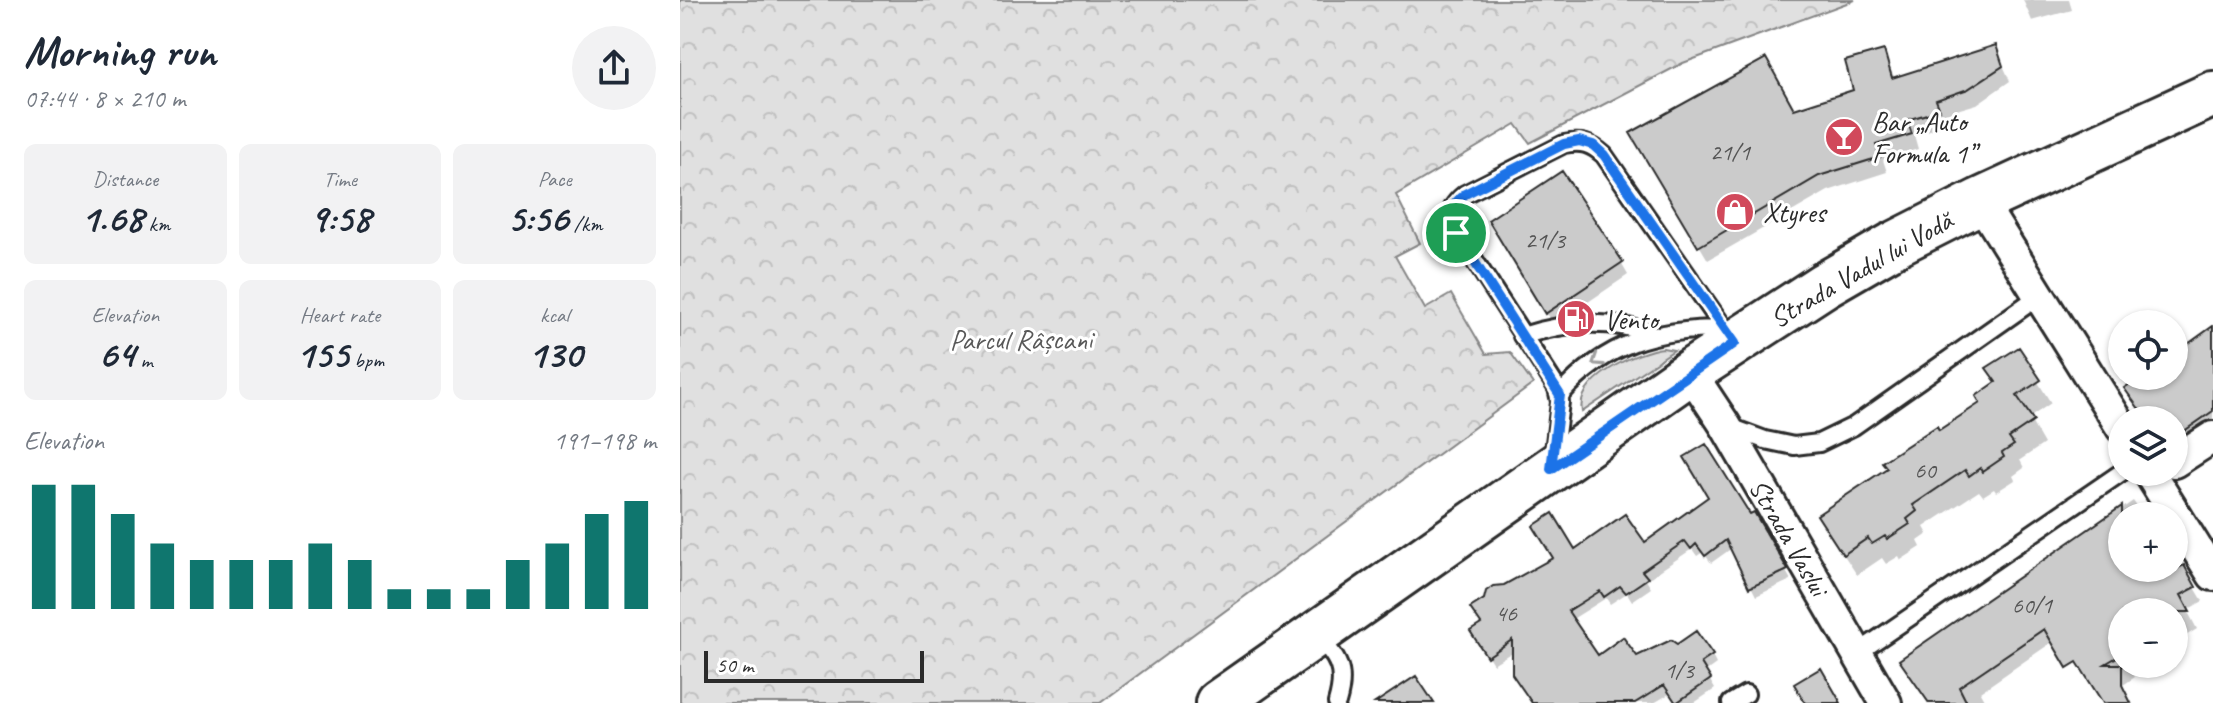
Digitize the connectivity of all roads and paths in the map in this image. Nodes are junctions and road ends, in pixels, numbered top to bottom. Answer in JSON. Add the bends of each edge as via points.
{"nodes":[{"id":1,"x":2213,"y":94,"type":"edge"},
{"id":2,"x":1980,"y":201,"type":"junction"},
{"id":3,"x":2039,"y":296,"type":"junction"},
{"id":4,"x":1652,"y":334,"type":"junction"},
{"id":5,"x":1522,"y":336,"type":"junction"},
{"id":6,"x":1729,"y":336,"type":"junction"},
{"id":7,"x":1690,"y":372,"type":"junction"},
{"id":8,"x":1560,"y":395,"type":"junction"},
{"id":9,"x":2108,"y":406,"type":"edge"},
{"id":10,"x":1725,"y":425,"type":"junction"},
{"id":11,"x":2213,"y":437,"type":"edge"},
{"id":12,"x":2188,"y":453,"type":"edge"},
{"id":13,"x":1551,"y":469,"type":"junction"},
{"id":14,"x":2108,"y":482,"type":"edge"},
{"id":15,"x":2167,"y":486,"type":"edge"},
{"id":16,"x":2213,"y":575,"type":"edge"},
{"id":17,"x":1315,"y":633,"type":"junction"},
{"id":18,"x":1856,"y":654,"type":"junction"},
{"id":19,"x":1218,"y":703,"type":"edge"},
{"id":20,"x":1337,"y":703,"type":"edge"},
{"id":21,"x":1886,"y":703,"type":"edge"}],
"edges":[{"from":1,"to":2,"type":"main road","name":"Strada Vadul lui Vodă"},
{"from":2,"to":3,"type":"street"},
{"from":2,"to":6,"type":"main road","name":"Strada Vadul lui Vodă"},
{"from":3,"to":9,"type":"street"},
{"from":3,"to":10,"type":"lane","via":[[1854,426],[1819,443],[1794,446]]},
{"from":4,"to":5,"type":"lane","via":[[1591,323]]},
{"from":4,"to":6,"type":"lane","via":[[1676,330]]},
{"from":4,"to":8,"type":"lane","one_way":true,"via":[[1600,359]]},
{"from":5,"to":6,"type":"lane","via":[[1456,233],[1450,214],[1465,194],[1579,141],[1604,155]]},
{"from":5,"to":8,"type":"lane"},
{"from":6,"to":7,"type":"main road","name":"Strada Vadul lui Vodă"},
{"from":7,"to":10,"type":"street","name":"Strada Vaslui"},
{"from":7,"to":13,"type":"main road","name":"Strada Vadul lui Vodă"},
{"from":8,"to":13,"type":"lane"},
{"from":10,"to":18,"type":"street","name":"Strada Vaslui"},
{"from":11,"to":12,"type":"street"},
{"from":13,"to":17,"type":"main road","name":"Strada Vadul lui Vodă"},
{"from":14,"to":18,"type":"lane"},
{"from":15,"to":16,"type":"street"},
{"from":17,"to":19,"type":"main road","name":"Strada Vadul lui Vodă"},
{"from":17,"to":20,"type":"lane","via":[[1341,670]]},
{"from":18,"to":21,"type":"street","name":"Strada Vaslui"}]}
